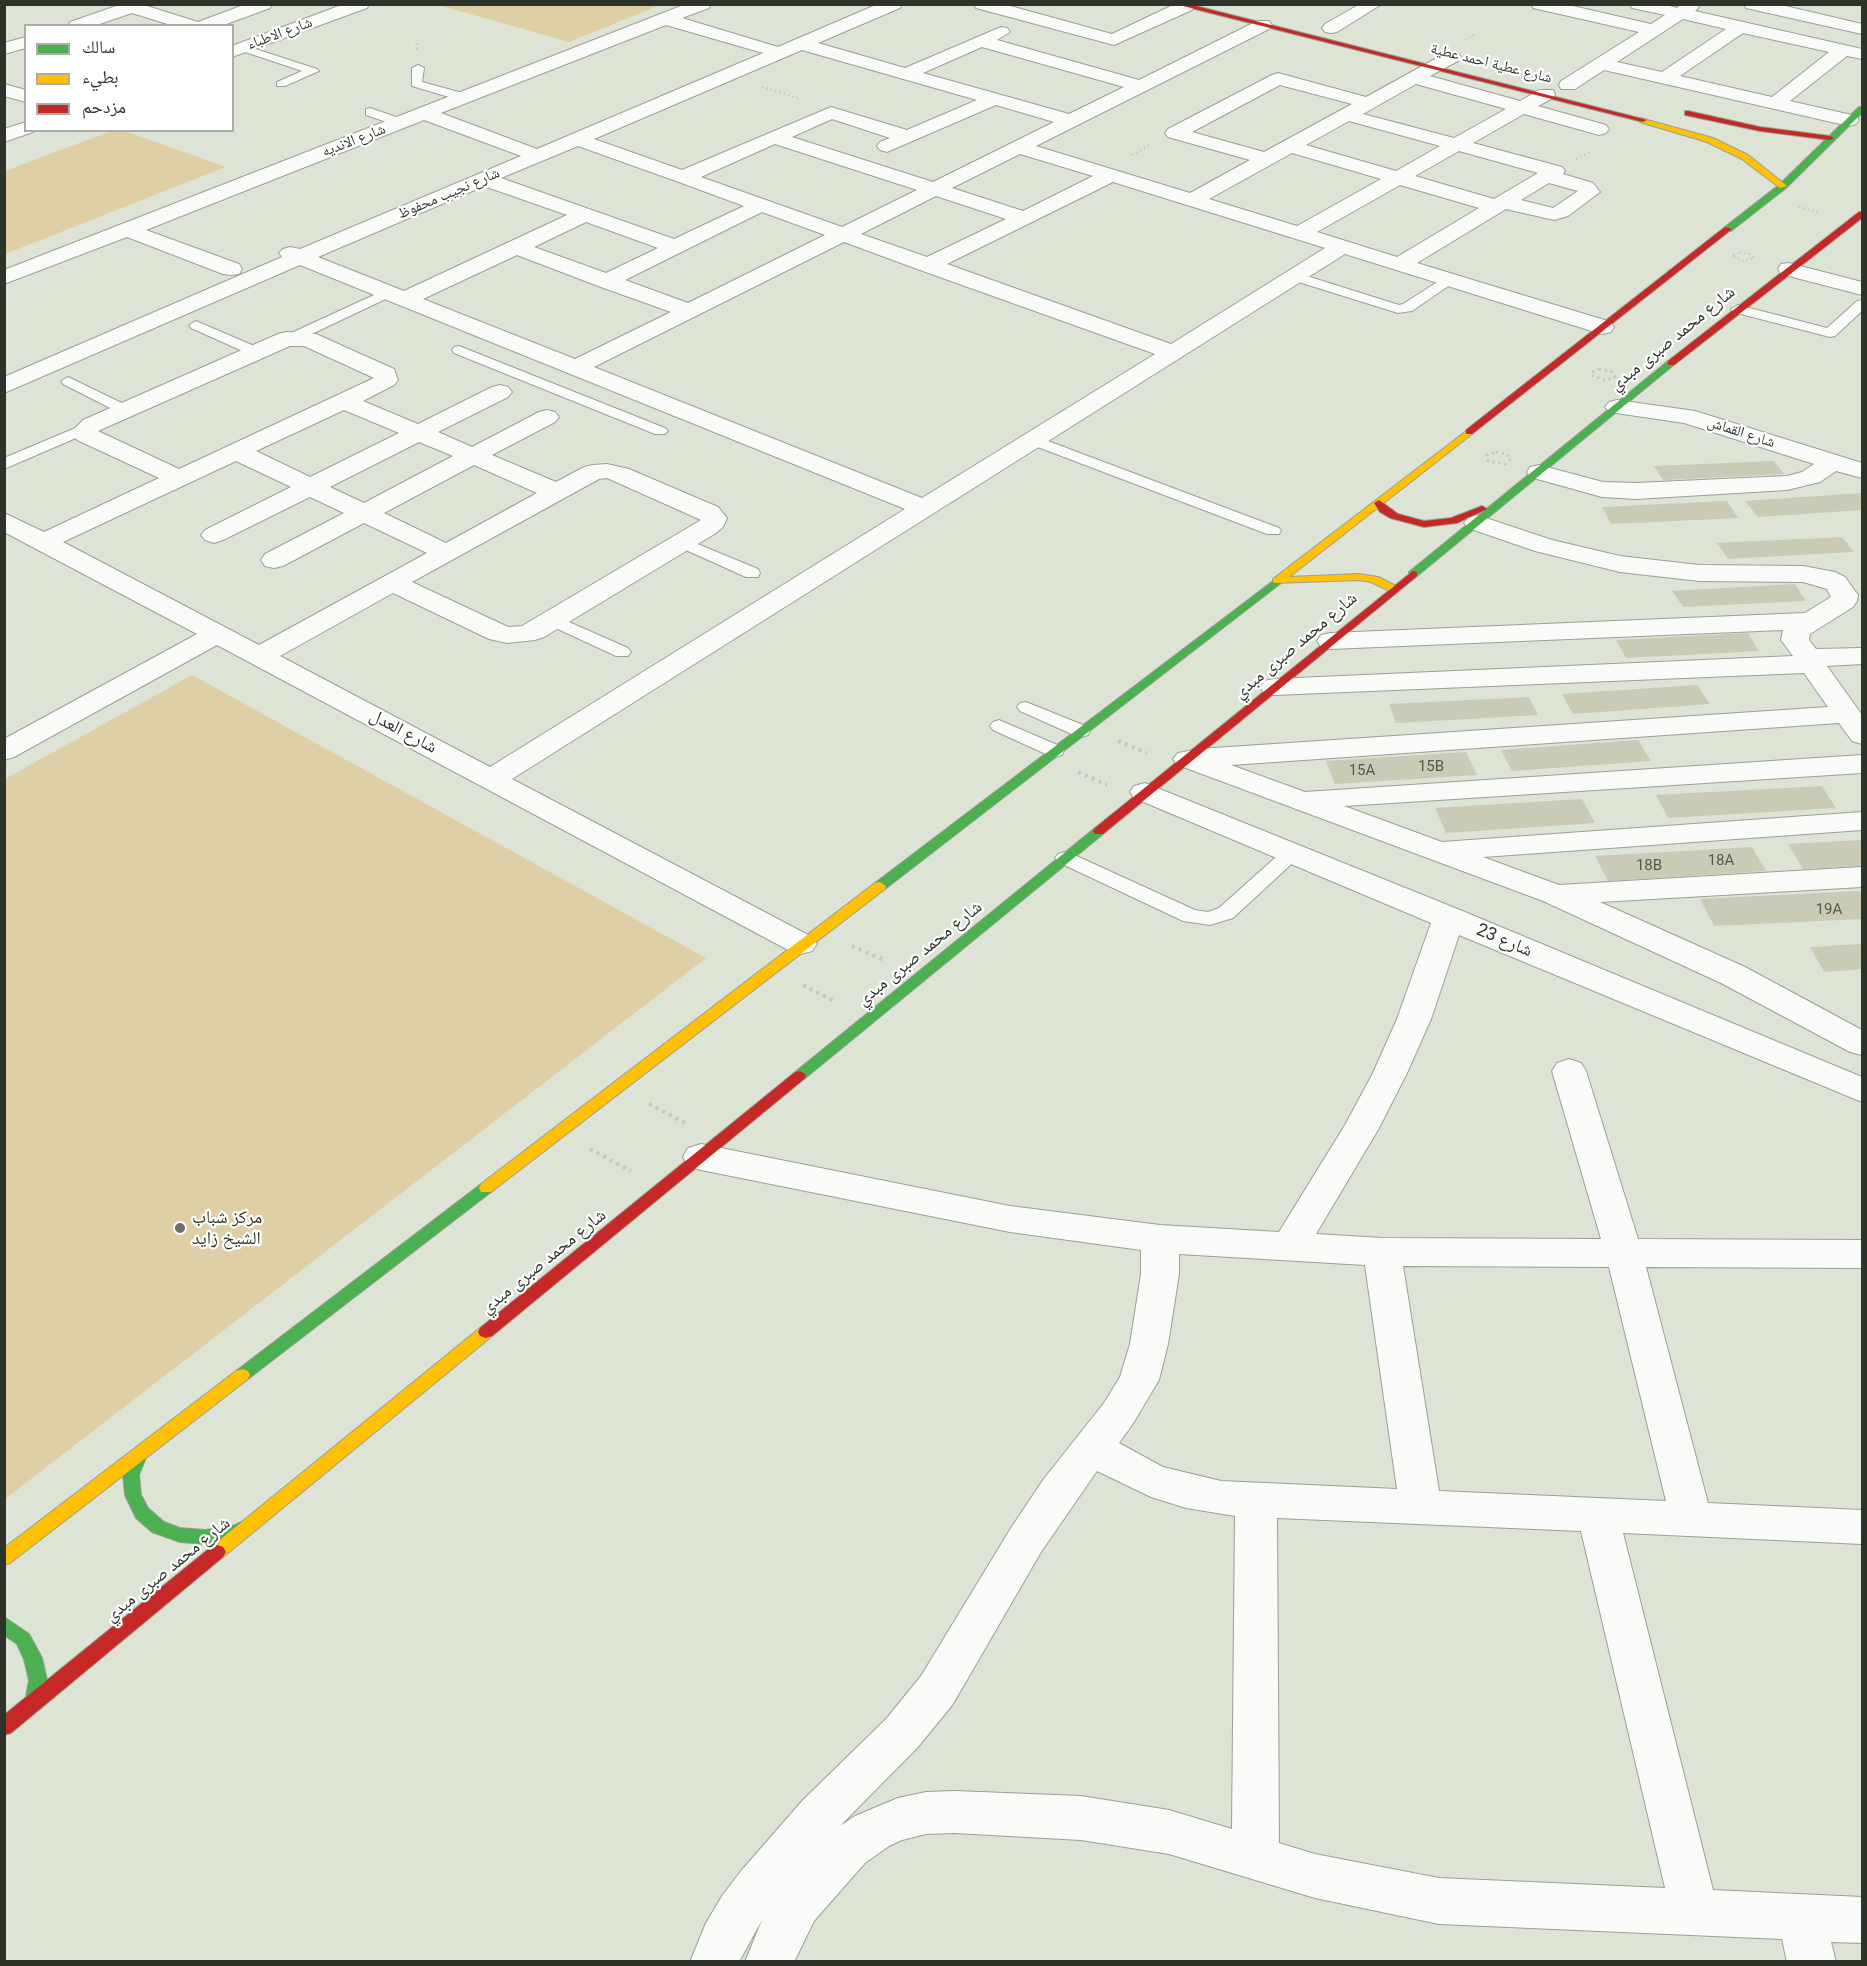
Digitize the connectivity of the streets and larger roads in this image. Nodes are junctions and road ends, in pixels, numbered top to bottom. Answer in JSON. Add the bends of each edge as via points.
{"nodes":[{"id":1,"x":264,"y":4,"type":"edge"},
{"id":2,"x":361,"y":4,"type":"edge"},
{"id":3,"x":703,"y":4,"type":"edge"},
{"id":4,"x":862,"y":4,"type":"edge"},
{"id":5,"x":894,"y":4,"type":"edge"},
{"id":6,"x":981,"y":4,"type":"edge"},
{"id":7,"x":1232,"y":4,"type":"edge"},
{"id":8,"x":1347,"y":4,"type":"edge"},
{"id":9,"x":1374,"y":4,"type":"edge"},
{"id":10,"x":1539,"y":4,"type":"edge"},
{"id":11,"x":1638,"y":4,"type":"edge"},
{"id":12,"x":1752,"y":4,"type":"edge"},
{"id":13,"x":1182,"y":5,"type":"edge"},
{"id":14,"x":136,"y":6,"type":"edge"},
{"id":15,"x":1687,"y":9,"type":"edge"},
{"id":16,"x":1262,"y":15,"type":"junction"},
{"id":17,"x":1033,"y":18,"type":"junction"},
{"id":18,"x":666,"y":19,"type":"junction"},
{"id":19,"x":82,"y":24,"type":"edge"},
{"id":20,"x":188,"y":24,"type":"edge"},
{"id":21,"x":209,"y":24,"type":"edge"},
{"id":22,"x":1312,"y":24,"type":"junction"},
{"id":23,"x":1740,"y":27,"type":"junction"},
{"id":24,"x":1331,"y":28,"type":"junction"},
{"id":25,"x":1863,"y":29,"type":"edge"},
{"id":26,"x":1654,"y":30,"type":"junction"},
{"id":27,"x":981,"y":41,"type":"junction"},
{"id":28,"x":24,"y":43,"type":"edge"},
{"id":29,"x":802,"y":44,"type":"junction"},
{"id":30,"x":1396,"y":44,"type":"dead end"},
{"id":31,"x":241,"y":45,"type":"edge"},
{"id":32,"x":760,"y":47,"type":"junction"},
{"id":33,"x":4,"y":49,"type":"edge"},
{"id":34,"x":1844,"y":50,"type":"junction"},
{"id":35,"x":780,"y":53,"type":"junction"},
{"id":36,"x":1863,"y":54,"type":"edge"},
{"id":37,"x":1431,"y":59,"type":"junction"},
{"id":38,"x":1458,"y":59,"type":"dead end"},
{"id":39,"x":1603,"y":64,"type":"junction"},
{"id":40,"x":906,"y":74,"type":"junction"},
{"id":41,"x":1415,"y":78,"type":"junction"},
{"id":42,"x":1665,"y":78,"type":"junction"},
{"id":43,"x":1141,"y":86,"type":"junction"},
{"id":44,"x":1568,"y":86,"type":"junction"},
{"id":45,"x":1545,"y":87,"type":"junction"},
{"id":46,"x":1590,"y":90,"type":"dead end"},
{"id":47,"x":995,"y":99,"type":"junction"},
{"id":48,"x":1369,"y":103,"type":"junction"},
{"id":49,"x":1776,"y":103,"type":"junction"},
{"id":50,"x":1522,"y":108,"type":"junction"},
{"id":51,"x":1675,"y":111,"type":"dead end"},
{"id":52,"x":425,"y":114,"type":"junction"},
{"id":53,"x":1347,"y":115,"type":"junction"},
{"id":54,"x":1856,"y":115,"type":"edge"},
{"id":55,"x":1071,"y":121,"type":"junction"},
{"id":56,"x":24,"y":129,"type":"edge"},
{"id":57,"x":1599,"y":129,"type":"dead end"},
{"id":58,"x":4,"y":136,"type":"edge"},
{"id":59,"x":908,"y":137,"type":"junction"},
{"id":60,"x":775,"y":138,"type":"junction"},
{"id":61,"x":1830,"y":138,"type":"junction"},
{"id":62,"x":577,"y":140,"type":"junction"},
{"id":63,"x":1457,"y":145,"type":"junction"},
{"id":64,"x":1290,"y":146,"type":"junction"},
{"id":65,"x":1019,"y":147,"type":"junction"},
{"id":66,"x":519,"y":148,"type":"junction"},
{"id":67,"x":539,"y":156,"type":"junction"},
{"id":68,"x":1267,"y":159,"type":"junction"},
{"id":69,"x":850,"y":162,"type":"junction"},
{"id":70,"x":1106,"y":173,"type":"junction"},
{"id":71,"x":1546,"y":176,"type":"junction"},
{"id":72,"x":683,"y":177,"type":"junction"},
{"id":73,"x":1398,"y":178,"type":"junction"},
{"id":74,"x":484,"y":179,"type":"junction"},
{"id":75,"x":1783,"y":186,"type":"junction"},
{"id":76,"x":935,"y":189,"type":"junction"},
{"id":77,"x":1192,"y":200,"type":"junction"},
{"id":78,"x":1499,"y":204,"type":"junction"},
{"id":79,"x":761,"y":205,"type":"junction"},
{"id":80,"x":585,"y":215,"type":"junction"},
{"id":81,"x":1860,"y":217,"type":"edge"},
{"id":82,"x":1025,"y":218,"type":"junction"},
{"id":83,"x":128,"y":230,"type":"junction"},
{"id":84,"x":1300,"y":233,"type":"junction"},
{"id":85,"x":843,"y":234,"type":"junction"},
{"id":86,"x":1343,"y":246,"type":"junction"},
{"id":87,"x":515,"y":247,"type":"junction"},
{"id":88,"x":676,"y":247,"type":"junction"},
{"id":89,"x":290,"y":253,"type":"junction"},
{"id":90,"x":1400,"y":264,"type":"junction"},
{"id":91,"x":928,"y":265,"type":"junction"},
{"id":92,"x":231,"y":269,"type":"junction"},
{"id":93,"x":1789,"y":269,"type":"junction"},
{"id":94,"x":4,"y":278,"type":"edge"},
{"id":95,"x":606,"y":280,"type":"junction"},
{"id":96,"x":1863,"y":289,"type":"edge"},
{"id":97,"x":397,"y":295,"type":"junction"},
{"id":98,"x":689,"y":311,"type":"junction"},
{"id":99,"x":1603,"y":327,"type":"junction"},
{"id":100,"x":1172,"y":352,"type":"junction"},
{"id":101,"x":4,"y":366,"type":"edge"},
{"id":102,"x":575,"y":368,"type":"junction"},
{"id":103,"x":1650,"y":380,"type":"junction"},
{"id":104,"x":4,"y":386,"type":"edge"},
{"id":105,"x":500,"y":392,"type":"dead end"},
{"id":106,"x":344,"y":401,"type":"junction"},
{"id":107,"x":1617,"y":407,"type":"junction"},
{"id":108,"x":547,"y":417,"type":"dead end"},
{"id":109,"x":419,"y":433,"type":"junction"},
{"id":110,"x":236,"y":451,"type":"junction"},
{"id":111,"x":473,"y":456,"type":"junction"},
{"id":112,"x":1861,"y":456,"type":"edge"},
{"id":113,"x":1833,"y":462,"type":"junction"},
{"id":114,"x":1539,"y":472,"type":"junction"},
{"id":115,"x":179,"y":478,"type":"junction"},
{"id":116,"x":310,"y":487,"type":"junction"},
{"id":117,"x":557,"y":492,"type":"junction"},
{"id":118,"x":1503,"y":501,"type":"junction"},
{"id":119,"x":1379,"y":502,"type":"junction"},
{"id":120,"x":924,"y":508,"type":"junction"},
{"id":121,"x":364,"y":513,"type":"junction"},
{"id":122,"x":4,"y":521,"type":"edge"},
{"id":123,"x":1477,"y":523,"type":"junction"},
{"id":124,"x":214,"y":535,"type":"dead end"},
{"id":125,"x":43,"y":542,"type":"junction"},
{"id":126,"x":447,"y":553,"type":"junction"},
{"id":127,"x":274,"y":560,"type":"dead end"},
{"id":128,"x":1278,"y":581,"type":"junction"},
{"id":129,"x":1863,"y":581,"type":"edge"},
{"id":130,"x":392,"y":582,"type":"junction"},
{"id":131,"x":1836,"y":583,"type":"junction"},
{"id":132,"x":1394,"y":589,"type":"junction"},
{"id":133,"x":1810,"y":621,"type":"junction"},
{"id":134,"x":218,"y":634,"type":"junction"},
{"id":135,"x":1331,"y":641,"type":"junction"},
{"id":136,"x":259,"y":656,"type":"junction"},
{"id":137,"x":1863,"y":656,"type":"edge"},
{"id":138,"x":1808,"y":661,"type":"junction"},
{"id":139,"x":1274,"y":687,"type":"junction"},
{"id":140,"x":1855,"y":725,"type":"edge"},
{"id":141,"x":4,"y":751,"type":"edge"},
{"id":142,"x":1183,"y":763,"type":"junction"},
{"id":143,"x":1863,"y":764,"type":"edge"},
{"id":144,"x":491,"y":779,"type":"junction"},
{"id":145,"x":1142,"y":795,"type":"junction"},
{"id":146,"x":1300,"y":800,"type":"junction"},
{"id":147,"x":1863,"y":821,"type":"edge"},
{"id":148,"x":1437,"y":850,"type":"junction"},
{"id":149,"x":1863,"y":877,"type":"edge"},
{"id":150,"x":1554,"y":894,"type":"junction"},
{"id":151,"x":1449,"y":918,"type":"junction"},
{"id":152,"x":810,"y":937,"type":"junction"},
{"id":153,"x":1863,"y":1044,"type":"edge"},
{"id":154,"x":1569,"y":1071,"type":"dead end"},
{"id":155,"x":1863,"y":1090,"type":"edge"},
{"id":156,"x":711,"y":1149,"type":"junction"},
{"id":157,"x":1160,"y":1239,"type":"junction"},
{"id":158,"x":1289,"y":1247,"type":"junction"},
{"id":159,"x":1382,"y":1252,"type":"junction"},
{"id":160,"x":1624,"y":1253,"type":"junction"},
{"id":161,"x":1863,"y":1254,"type":"edge"},
{"id":162,"x":1092,"y":1447,"type":"junction"},
{"id":163,"x":139,"y":1455,"type":"junction"},
{"id":164,"x":1256,"y":1501,"type":"junction"},
{"id":165,"x":1421,"y":1508,"type":"junction"},
{"id":166,"x":1598,"y":1516,"type":"junction"},
{"id":167,"x":1691,"y":1519,"type":"junction"},
{"id":168,"x":255,"y":1521,"type":"junction"},
{"id":169,"x":1863,"y":1527,"type":"edge"},
{"id":170,"x":4,"y":1558,"type":"edge"},
{"id":171,"x":4,"y":1624,"type":"edge"},
{"id":172,"x":34,"y":1703,"type":"junction"},
{"id":173,"x":4,"y":1727,"type":"edge"},
{"id":174,"x":833,"y":1831,"type":"junction"},
{"id":175,"x":1255,"y":1858,"type":"junction"},
{"id":176,"x":1695,"y":1913,"type":"junction"},
{"id":177,"x":1863,"y":1920,"type":"edge"},
{"id":178,"x":1807,"y":1940,"type":"edge"},
{"id":179,"x":714,"y":1962,"type":"edge"},
{"id":180,"x":769,"y":1962,"type":"edge"}],
"edges":[{"from":1,"to":21,"type":"street"},
{"from":2,"to":31,"type":"street","name":"شارع الاطباء"},
{"from":3,"to":18,"type":"street","name":"شارع الانديه"},
{"from":4,"to":32,"type":"street","name":"شارع نجيب محفوظ"},
{"from":5,"to":29,"type":"street","name":"شارع نجيب محفوظ"},
{"from":6,"to":17,"type":"street"},
{"from":7,"to":16,"type":"main road","name":"شارع عطية احمد عطية"},
{"from":8,"to":22,"type":"street"},
{"from":9,"to":24,"type":"street"},
{"from":10,"to":26,"type":"street"},
{"from":11,"to":15,"type":"street"},
{"from":12,"to":25,"type":"street"},
{"from":13,"to":16,"type":"main road","name":"شارع عطية احمد عطية"},
{"from":13,"to":17,"type":"street","via":[[1114,40]]},
{"from":14,"to":19,"type":"street"},
{"from":14,"to":20,"type":"street"},
{"from":15,"to":23,"type":"street"},
{"from":15,"to":26,"type":"street"},
{"from":16,"to":22,"type":"main road","name":"شارع عطية احمد عطية"},
{"from":16,"to":37,"type":"main road","name":"شارع عطية احمد عطية"},
{"from":16,"to":43,"type":"street"},
{"from":17,"to":27,"type":"street"},
{"from":18,"to":32,"type":"street"},
{"from":18,"to":52,"type":"street","name":"شارع الانديه"},
{"from":22,"to":24,"type":"main road","name":"شارع عطية احمد عطية"},
{"from":23,"to":34,"type":"street"},
{"from":23,"to":42,"type":"street"},
{"from":24,"to":30,"type":"main road","name":"شارع عطية احمد عطية"},
{"from":26,"to":39,"type":"street"},
{"from":27,"to":40,"type":"street"},
{"from":27,"to":43,"type":"street"},
{"from":28,"to":33,"type":"street"},
{"from":29,"to":35,"type":"street","name":"شارع نجيب محفوظ"},
{"from":29,"to":40,"type":"street"},
{"from":32,"to":35,"type":"street"},
{"from":32,"to":66,"type":"street","name":"شارع نجيب محفوظ"},
{"from":34,"to":36,"type":"street"},
{"from":34,"to":49,"type":"street"},
{"from":35,"to":62,"type":"street","name":"شارع نجيب محفوظ"},
{"from":37,"to":38,"type":"street"},
{"from":37,"to":41,"type":"street"},
{"from":37,"to":45,"type":"main road","name":"شارع عطية احمد عطية"},
{"from":39,"to":42,"type":"street"},
{"from":39,"to":44,"type":"street"},
{"from":40,"to":47,"type":"street"},
{"from":41,"to":48,"type":"street"},
{"from":41,"to":50,"type":"street"},
{"from":42,"to":49,"type":"street"},
{"from":43,"to":55,"type":"street"},
{"from":44,"to":45,"type":"main road","name":"شارع عطية احمد عطية"},
{"from":44,"to":46,"type":"main road","name":"شارع عطية احمد عطية"},
{"from":45,"to":50,"type":"street"},
{"from":45,"to":75,"type":"main road","name":"شارع عطية احمد عطية","via":[[1710,140],[1753,161]]},
{"from":47,"to":55,"type":"street"},
{"from":47,"to":59,"type":"street"},
{"from":48,"to":53,"type":"street"},
{"from":48,"to":68,"type":"street","via":[[1278,79],[1175,132]]},
{"from":49,"to":54,"type":"street"},
{"from":50,"to":57,"type":"street"},
{"from":50,"to":63,"type":"street"},
{"from":51,"to":61,"type":"main road","via":[[1760,129]]},
{"from":52,"to":66,"type":"street"},
{"from":52,"to":83,"type":"street","name":"شارع الانديه"},
{"from":53,"to":63,"type":"street"},
{"from":53,"to":64,"type":"street"},
{"from":54,"to":61,"type":"main road"},
{"from":55,"to":65,"type":"street"},
{"from":56,"to":58,"type":"street"},
{"from":59,"to":60,"type":"street","via":[[831,113]]},
{"from":59,"to":69,"type":"street"},
{"from":60,"to":69,"type":"street"},
{"from":60,"to":72,"type":"street"},
{"from":61,"to":75,"type":"main road"},
{"from":62,"to":67,"type":"street","name":"شارع نجيب محفوظ"},
{"from":62,"to":72,"type":"street"},
{"from":63,"to":71,"type":"street","via":[[1555,171]]},
{"from":63,"to":73,"type":"street"},
{"from":64,"to":68,"type":"street"},
{"from":64,"to":73,"type":"street"},
{"from":65,"to":70,"type":"street"},
{"from":65,"to":76,"type":"street"},
{"from":66,"to":67,"type":"street"},
{"from":66,"to":89,"type":"street","name":"شارع نجيب محفوظ"},
{"from":67,"to":74,"type":"street","name":"شارع نجيب محفوظ"},
{"from":68,"to":77,"type":"street"},
{"from":69,"to":76,"type":"street"},
{"from":70,"to":77,"type":"street"},
{"from":70,"to":82,"type":"street"},
{"from":71,"to":78,"type":"street"},
{"from":71,"to":78,"type":"street","via":[[1586,187],[1590,192],[1554,214]]},
{"from":72,"to":79,"type":"street"},
{"from":73,"to":78,"type":"street"},
{"from":73,"to":84,"type":"street"},
{"from":74,"to":80,"type":"street"},
{"from":74,"to":89,"type":"street","name":"شارع نجيب محفوظ"},
{"from":75,"to":99,"type":"main road"},
{"from":76,"to":82,"type":"street"},
{"from":76,"to":85,"type":"street"},
{"from":77,"to":84,"type":"street"},
{"from":78,"to":90,"type":"street"},
{"from":79,"to":85,"type":"street"},
{"from":79,"to":88,"type":"street"},
{"from":80,"to":87,"type":"street"},
{"from":80,"to":88,"type":"street"},
{"from":81,"to":93,"type":"main road","name":"شارع محمد صبرى مبدي"},
{"from":82,"to":91,"type":"street"},
{"from":83,"to":92,"type":"street"},
{"from":83,"to":94,"type":"street","name":"شارع الانديه"},
{"from":84,"to":86,"type":"street"},
{"from":85,"to":91,"type":"street"},
{"from":85,"to":98,"type":"street"},
{"from":86,"to":90,"type":"street"},
{"from":86,"to":100,"type":"street"},
{"from":87,"to":95,"type":"street"},
{"from":87,"to":97,"type":"street"},
{"from":88,"to":95,"type":"street"},
{"from":89,"to":92,"type":"street","name":"شارع نجيب محفوظ"},
{"from":89,"to":97,"type":"street"},
{"from":89,"to":104,"type":"street","name":"شارع نجيب محفوظ"},
{"from":90,"to":99,"type":"street"},
{"from":91,"to":100,"type":"street"},
{"from":92,"to":101,"type":"street","name":"شارع نجيب محفوظ"},
{"from":93,"to":96,"type":"street"},
{"from":93,"to":103,"type":"main road","name":"شارع محمد صبرى مبدي"},
{"from":95,"to":98,"type":"street"},
{"from":97,"to":102,"type":"street"},
{"from":98,"to":102,"type":"street"},
{"from":99,"to":119,"type":"main road"},
{"from":100,"to":120,"type":"street"},
{"from":102,"to":120,"type":"street"},
{"from":103,"to":107,"type":"main road","name":"شارع محمد صبرى مبدي"},
{"from":103,"to":112,"type":"street","name":"شارع القماش","via":[[1700,405]]},
{"from":105,"to":109,"type":"street"},
{"from":106,"to":109,"type":"street"},
{"from":106,"to":110,"type":"street"},
{"from":106,"to":115,"type":"street","via":[[382,383],[386,374],[308,339],[292,338],[254,351],[85,429],[86,435]]},
{"from":107,"to":113,"type":"street","name":"شارع القماش","via":[[1687,416]]},
{"from":107,"to":114,"type":"main road","name":"شارع محمد صبرى مبدي"},
{"from":108,"to":111,"type":"street"},
{"from":109,"to":111,"type":"street"},
{"from":109,"to":116,"type":"street"},
{"from":110,"to":115,"type":"street"},
{"from":110,"to":116,"type":"street"},
{"from":111,"to":117,"type":"street"},
{"from":111,"to":121,"type":"street"},
{"from":112,"to":113,"type":"street","name":"شارع القماش"},
{"from":113,"to":114,"type":"street","via":[[1811,477],[1787,483],[1636,491],[1602,489]]},
{"from":114,"to":118,"type":"main road","name":"شارع محمد صبرى مبدي"},
{"from":115,"to":125,"type":"street"},
{"from":116,"to":121,"type":"street"},
{"from":116,"to":124,"type":"street"},
{"from":117,"to":126,"type":"street"},
{"from":117,"to":130,"type":"street","via":[[592,472],[614,472],[712,515],[714,522],[525,634],[507,635]]},
{"from":118,"to":119,"type":"main road","via":[[1453,521],[1424,524],[1394,516]]},
{"from":118,"to":123,"type":"main road","name":"شارع محمد صبرى مبدي"},
{"from":119,"to":128,"type":"main road"},
{"from":120,"to":144,"type":"street"},
{"from":121,"to":126,"type":"street"},
{"from":121,"to":127,"type":"street"},
{"from":122,"to":125,"type":"street","name":"شارع العدل"},
{"from":123,"to":131,"type":"street","via":[[1544,546],[1620,564],[1700,573],[1815,575]]},
{"from":123,"to":132,"type":"main road","name":"شارع محمد صبرى مبدي"},
{"from":125,"to":134,"type":"street","name":"شارع العدل"},
{"from":126,"to":130,"type":"street"},
{"from":128,"to":132,"type":"main road","via":[[1359,577]]},
{"from":128,"to":152,"type":"main road"},
{"from":129,"to":131,"type":"street"},
{"from":130,"to":136,"type":"street"},
{"from":131,"to":133,"type":"street","via":[[1845,595],[1844,601]]},
{"from":132,"to":135,"type":"main road","name":"شارع محمد صبرى مبدي"},
{"from":133,"to":135,"type":"street"},
{"from":133,"to":138,"type":"street","via":[[1795,633],[1794,640]]},
{"from":134,"to":136,"type":"street","name":"شارع العدل"},
{"from":134,"to":141,"type":"street"},
{"from":135,"to":139,"type":"main road","name":"شارع محمد صبرى مبدي"},
{"from":136,"to":144,"type":"street","name":"شارع العدل"},
{"from":137,"to":138,"type":"street"},
{"from":138,"to":139,"type":"street"},
{"from":138,"to":140,"type":"street"},
{"from":139,"to":142,"type":"main road","name":"شارع محمد صبرى مبدي"},
{"from":140,"to":142,"type":"street"},
{"from":142,"to":145,"type":"main road","name":"شارع محمد صبرى مبدي"},
{"from":142,"to":146,"type":"street"},
{"from":143,"to":146,"type":"street"},
{"from":144,"to":152,"type":"street","name":"شارع العدل"},
{"from":145,"to":151,"type":"street","name":"شارع 23"},
{"from":145,"to":156,"type":"main road","name":"شارع محمد صبرى مبدي"},
{"from":146,"to":148,"type":"street"},
{"from":147,"to":148,"type":"street"},
{"from":148,"to":150,"type":"street"},
{"from":149,"to":150,"type":"street"},
{"from":150,"to":153,"type":"street","via":[[1673,946]]},
{"from":151,"to":155,"type":"street","name":"شارع 23"},
{"from":151,"to":158,"type":"street","via":[[1418,1009],[1390,1073]]},
{"from":152,"to":163,"type":"main road"},
{"from":154,"to":160,"type":"street"},
{"from":156,"to":157,"type":"street","via":[[1010,1219]]},
{"from":156,"to":168,"type":"main road","name":"شارع محمد صبرى مبدي"},
{"from":157,"to":158,"type":"street"},
{"from":157,"to":162,"type":"street","via":[[1156,1309],[1139,1380]]},
{"from":158,"to":159,"type":"street"},
{"from":159,"to":160,"type":"street"},
{"from":159,"to":165,"type":"street"},
{"from":160,"to":161,"type":"street"},
{"from":160,"to":167,"type":"street"},
{"from":162,"to":164,"type":"street","via":[[1120,1465],[1186,1491]]},
{"from":162,"to":174,"type":"street","via":[[1026,1540],[937,1690],[878,1758]]},
{"from":163,"to":168,"type":"main road","via":[[132,1475],[133,1495],[142,1513],[158,1527],[205,1538],[232,1534]]},
{"from":163,"to":170,"type":"main road"},
{"from":164,"to":165,"type":"street"},
{"from":164,"to":175,"type":"street"},
{"from":165,"to":166,"type":"street"},
{"from":166,"to":167,"type":"street"},
{"from":166,"to":176,"type":"street"},
{"from":167,"to":169,"type":"street"},
{"from":168,"to":172,"type":"main road","name":"شارع محمد صبرى مبدي"},
{"from":171,"to":172,"type":"main road","via":[[22,1639],[33,1658],[38,1680]]},
{"from":172,"to":173,"type":"main road","name":"شارع محمد صبرى مبدي"},
{"from":174,"to":175,"type":"street","via":[[872,1831],[926,1813],[1081,1818],[1168,1832]]},
{"from":174,"to":179,"type":"street","via":[[739,1912]]},
{"from":174,"to":180,"type":"street"},
{"from":175,"to":176,"type":"street","via":[[1315,1876],[1439,1900]]},
{"from":176,"to":178,"type":"street"},
{"from":177,"to":178,"type":"street"}]}
